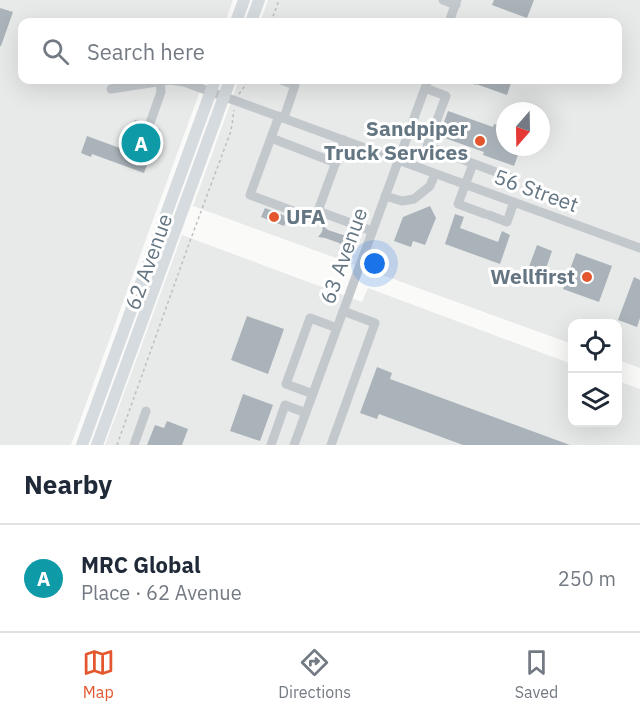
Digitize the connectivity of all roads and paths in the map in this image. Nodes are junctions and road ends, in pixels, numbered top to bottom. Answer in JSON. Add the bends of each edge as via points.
{"nodes":[{"id":1,"x":244,"y":0,"type":"edge"},
{"id":2,"x":259,"y":0,"type":"edge"},
{"id":3,"x":279,"y":0,"type":"edge"},
{"id":4,"x":443,"y":0,"type":"edge"},
{"id":5,"x":456,"y":2,"type":"edge"},
{"id":6,"x":237,"y":18,"type":"edge"},
{"id":7,"x":252,"y":18,"type":"edge"},
{"id":8,"x":272,"y":18,"type":"edge"},
{"id":9,"x":451,"y":18,"type":"edge"},
{"id":10,"x":142,"y":84,"type":"edge"},
{"id":11,"x":160,"y":84,"type":"edge"},
{"id":12,"x":228,"y":84,"type":"edge"},
{"id":13,"x":246,"y":84,"type":"edge"},
{"id":14,"x":292,"y":84,"type":"edge"},
{"id":15,"x":426,"y":84,"type":"edge"},
{"id":16,"x":213,"y":85,"type":"edge"},
{"id":17,"x":111,"y":89,"type":"dead end"},
{"id":18,"x":240,"y":92,"type":"dead end"},
{"id":19,"x":224,"y":96,"type":"junction"},
{"id":20,"x":234,"y":110,"type":"dead end"},
{"id":21,"x":281,"y":117,"type":"junction"},
{"id":22,"x":150,"y":123,"type":"dead end"},
{"id":23,"x":271,"y":138,"type":"junction"},
{"id":24,"x":344,"y":141,"type":"junction"},
{"id":25,"x":398,"y":160,"type":"junction"},
{"id":26,"x":336,"y":163,"type":"junction"},
{"id":27,"x":473,"y":164,"type":"junction"},
{"id":28,"x":435,"y":174,"type":"junction"},
{"id":29,"x":509,"y":177,"type":"dead end"},
{"id":30,"x":465,"y":184,"type":"junction"},
{"id":31,"x":386,"y":195,"type":"junction"},
{"id":32,"x":514,"y":202,"type":"junction"},
{"id":33,"x":318,"y":211,"type":"junction"},
{"id":34,"x":372,"y":231,"type":"junction"},
{"id":35,"x":640,"y":248,"type":"edge"},
{"id":36,"x":343,"y":311,"type":"junction"},
{"id":37,"x":337,"y":328,"type":"junction"},
{"id":38,"x":313,"y":394,"type":"junction"},
{"id":39,"x":146,"y":411,"type":"dead end"},
{"id":40,"x":306,"y":413,"type":"junction"},
{"id":41,"x":82,"y":445,"type":"edge"},
{"id":42,"x":97,"y":445,"type":"edge"},
{"id":43,"x":117,"y":445,"type":"edge"},
{"id":44,"x":134,"y":445,"type":"edge"},
{"id":45,"x":271,"y":445,"type":"edge"},
{"id":46,"x":294,"y":445,"type":"edge"},
{"id":47,"x":331,"y":445,"type":"edge"}],
"edges":[{"from":1,"to":6,"type":"main road"},
{"from":2,"to":7,"type":"main road"},
{"from":3,"to":8,"type":"path"},
{"from":4,"to":5,"type":"street"},
{"from":5,"to":9,"type":"street"},
{"from":10,"to":17,"type":"street","name":"56 Street"},
{"from":11,"to":22,"type":"street"},
{"from":12,"to":19,"type":"main road","name":"62 Avenue"},
{"from":13,"to":18,"type":"path"},
{"from":14,"to":21,"type":"street","via":[[295,85]]},
{"from":15,"to":25,"type":"street","name":"63 Avenue"},
{"from":15,"to":27,"type":"street","via":[[446,96],[427,146]]},
{"from":16,"to":19,"type":"street","name":"56 Street"},
{"from":16,"to":41,"type":"main road","name":"62 Avenue"},
{"from":19,"to":21,"type":"street","name":"56 Street"},
{"from":19,"to":42,"type":"main road","name":"62 Avenue"},
{"from":20,"to":43,"type":"path","via":[[231,131]]},
{"from":21,"to":23,"type":"street"},
{"from":21,"to":24,"type":"street","name":"56 Street"},
{"from":23,"to":26,"type":"street"},
{"from":23,"to":33,"type":"street","via":[[250,195],[315,219]]},
{"from":24,"to":25,"type":"street","name":"56 Street"},
{"from":24,"to":26,"type":"street"},
{"from":25,"to":28,"type":"street","name":"56 Street"},
{"from":25,"to":31,"type":"street","name":"63 Avenue"},
{"from":26,"to":33,"type":"street"},
{"from":27,"to":29,"type":"street"},
{"from":27,"to":30,"type":"street"},
{"from":28,"to":30,"type":"street","name":"56 Street"},
{"from":28,"to":31,"type":"street","via":[[430,186],[414,199],[402,201]]},
{"from":30,"to":32,"type":"street","name":"56 Street"},
{"from":30,"to":32,"type":"street","via":[[458,204],[487,215],[507,222]]},
{"from":31,"to":34,"type":"street","name":"63 Avenue"},
{"from":32,"to":35,"type":"street","name":"56 Street"},
{"from":33,"to":34,"type":"street"},
{"from":34,"to":36,"type":"street","name":"63 Avenue"},
{"from":36,"to":37,"type":"street","name":"63 Avenue"},
{"from":36,"to":47,"type":"street","via":[[375,323]]},
{"from":37,"to":38,"type":"street","name":"63 Avenue"},
{"from":37,"to":38,"type":"street","via":[[310,318],[286,384]]},
{"from":38,"to":40,"type":"street","name":"63 Avenue"},
{"from":39,"to":44,"type":"street"},
{"from":40,"to":45,"type":"street","via":[[285,405]]},
{"from":40,"to":46,"type":"street","name":"63 Avenue"}]}
